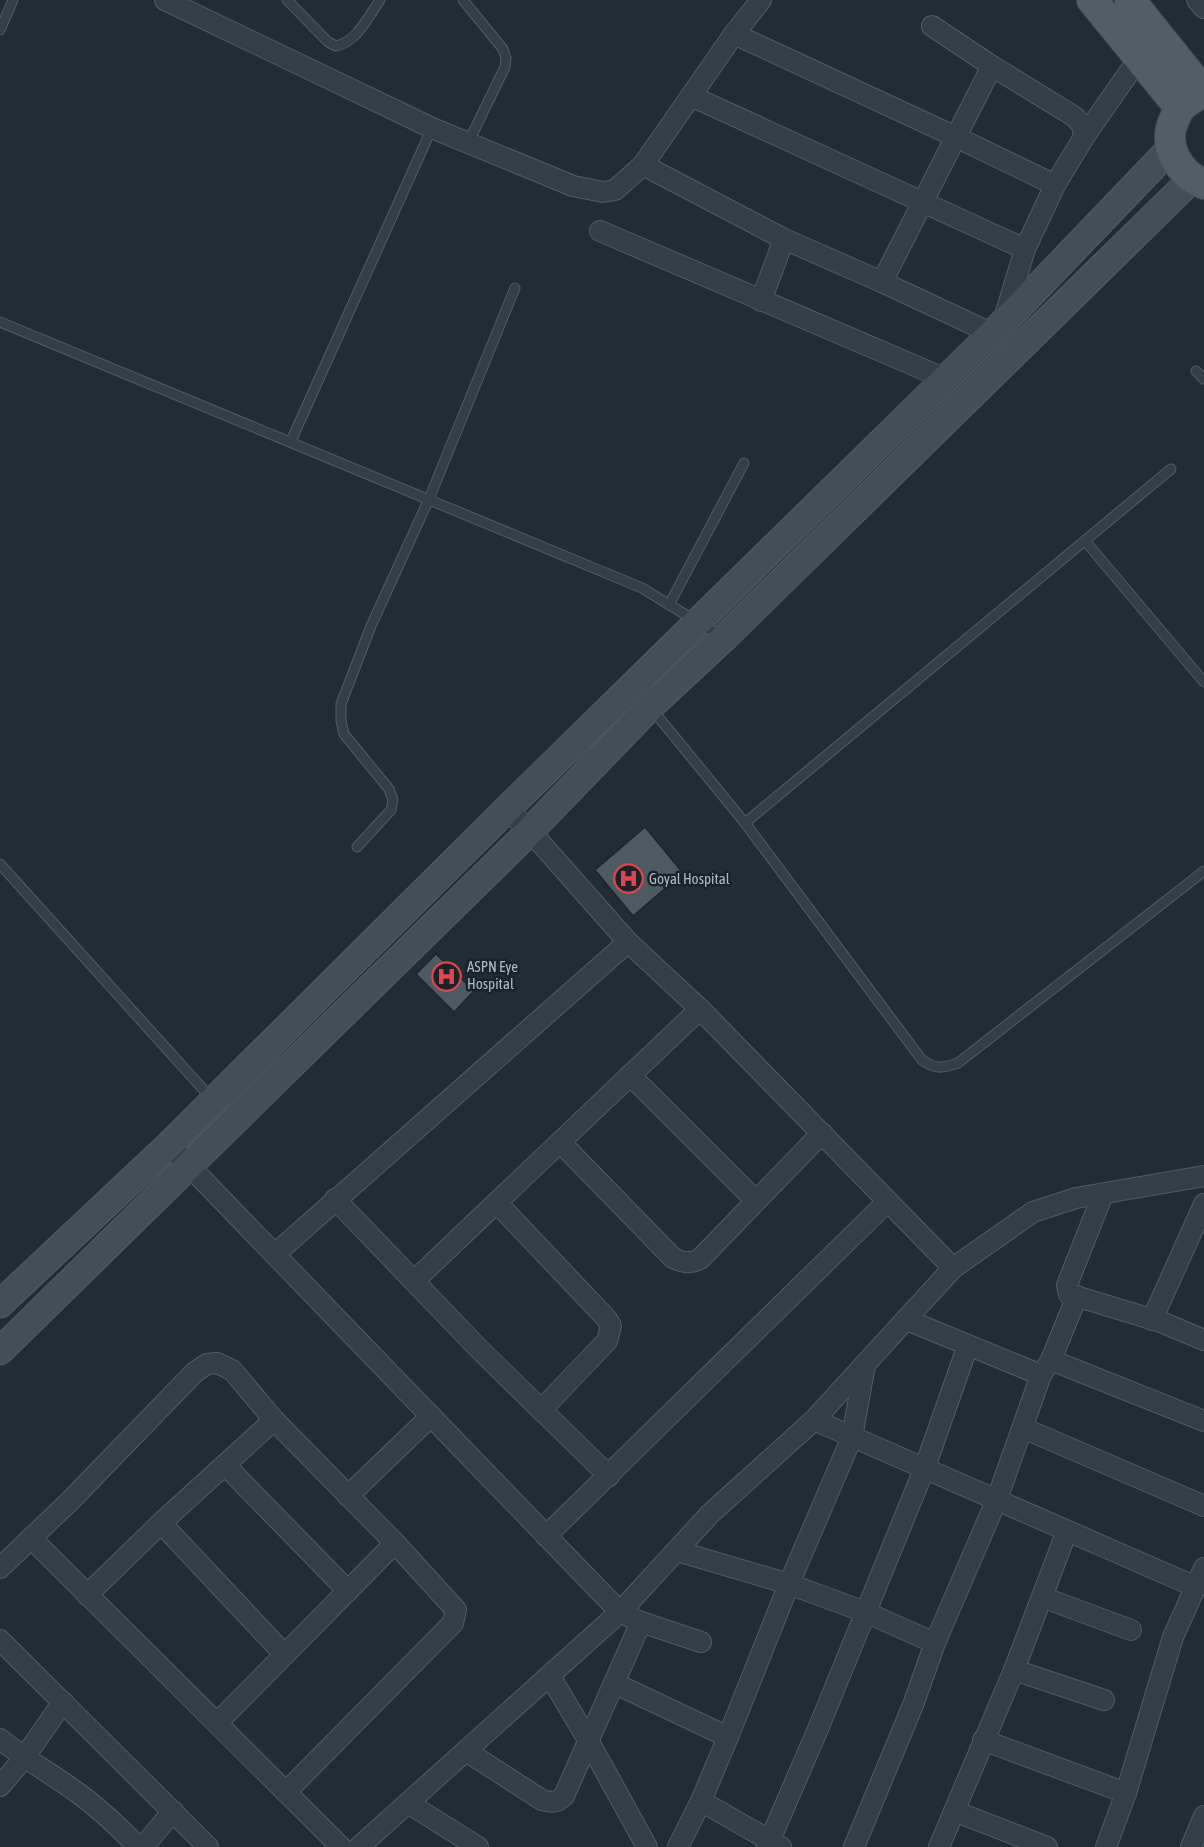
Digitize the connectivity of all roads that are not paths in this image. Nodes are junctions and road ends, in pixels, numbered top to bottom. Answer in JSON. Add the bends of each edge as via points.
{"nodes":[{"id":1,"x":13,"y":0,"type":"edge"},
{"id":2,"x":165,"y":0,"type":"edge"},
{"id":3,"x":287,"y":0,"type":"edge"},
{"id":4,"x":380,"y":0,"type":"edge"},
{"id":5,"x":463,"y":0,"type":"edge"},
{"id":6,"x":761,"y":0,"type":"edge"},
{"id":7,"x":1092,"y":0,"type":"edge"},
{"id":8,"x":1130,"y":0,"type":"edge"},
{"id":9,"x":1197,"y":0,"type":"edge"},
{"id":10,"x":1204,"y":8,"type":"edge"},
{"id":11,"x":932,"y":26,"type":"dead end"},
{"id":12,"x":0,"y":30,"type":"edge"},
{"id":13,"x":734,"y":34,"type":"junction"},
{"id":14,"x":1139,"y":58,"type":"junction"},
{"id":15,"x":992,"y":66,"type":"junction"},
{"id":16,"x":691,"y":96,"type":"junction"},
{"id":17,"x":1196,"y":97,"type":"edge"},
{"id":18,"x":432,"y":128,"type":"junction"},
{"id":19,"x":956,"y":137,"type":"junction"},
{"id":20,"x":1084,"y":137,"type":"junction"},
{"id":21,"x":468,"y":143,"type":"junction"},
{"id":22,"x":1171,"y":148,"type":"junction"},
{"id":23,"x":643,"y":165,"type":"junction"},
{"id":24,"x":1198,"y":181,"type":"edge"},
{"id":25,"x":1054,"y":185,"type":"junction"},
{"id":26,"x":923,"y":201,"type":"junction"},
{"id":27,"x":600,"y":231,"type":"dead end"},
{"id":28,"x":784,"y":239,"type":"junction"},
{"id":29,"x":1025,"y":249,"type":"junction"},
{"id":30,"x":882,"y":282,"type":"junction"},
{"id":31,"x":515,"y":288,"type":"dead end"},
{"id":32,"x":761,"y":301,"type":"junction"},
{"id":33,"x":0,"y":322,"type":"edge"},
{"id":34,"x":998,"y":327,"type":"junction"},
{"id":35,"x":1196,"y":371,"type":"dead end"},
{"id":36,"x":946,"y":379,"type":"junction"},
{"id":37,"x":1204,"y":379,"type":"edge"},
{"id":38,"x":291,"y":441,"type":"junction"},
{"id":39,"x":744,"y":463,"type":"dead end"},
{"id":40,"x":860,"y":464,"type":"junction"},
{"id":41,"x":1171,"y":469,"type":"dead end"},
{"id":42,"x":881,"y":484,"type":"junction"},
{"id":43,"x":429,"y":499,"type":"junction"},
{"id":44,"x":1086,"y":542,"type":"junction"},
{"id":45,"x":669,"y":605,"type":"junction"},
{"id":46,"x":698,"y":622,"type":"junction"},
{"id":47,"x":724,"y":638,"type":"junction"},
{"id":48,"x":1204,"y":682,"type":"edge"},
{"id":49,"x":650,"y":706,"type":"junction"},
{"id":50,"x":507,"y":809,"type":"junction"},
{"id":51,"x":745,"y":824,"type":"junction"},
{"id":52,"x":530,"y":831,"type":"junction"},
{"id":53,"x":357,"y":847,"type":"dead end"},
{"id":54,"x":0,"y":864,"type":"edge"},
{"id":55,"x":1204,"y":871,"type":"edge"},
{"id":56,"x":628,"y":942,"type":"junction"},
{"id":57,"x":700,"y":1009,"type":"junction"},
{"id":58,"x":630,"y":1075,"type":"junction"},
{"id":59,"x":213,"y":1100,"type":"junction"},
{"id":60,"x":822,"y":1133,"type":"junction"},
{"id":61,"x":560,"y":1142,"type":"junction"},
{"id":62,"x":169,"y":1145,"type":"junction"},
{"id":63,"x":189,"y":1166,"type":"junction"},
{"id":64,"x":1196,"y":1178,"type":"edge"},
{"id":65,"x":1103,"y":1194,"type":"junction"},
{"id":66,"x":335,"y":1198,"type":"junction"},
{"id":67,"x":756,"y":1201,"type":"junction"},
{"id":68,"x":887,"y":1202,"type":"junction"},
{"id":69,"x":1204,"y":1202,"type":"edge"},
{"id":70,"x":497,"y":1203,"type":"junction"},
{"id":71,"x":275,"y":1254,"type":"junction"},
{"id":72,"x":953,"y":1268,"type":"junction"},
{"id":73,"x":414,"y":1281,"type":"junction"},
{"id":74,"x":1077,"y":1296,"type":"junction"},
{"id":75,"x":0,"y":1305,"type":"edge"},
{"id":76,"x":906,"y":1320,"type":"junction"},
{"id":77,"x":1152,"y":1320,"type":"junction"},
{"id":78,"x":22,"y":1329,"type":"junction"},
{"id":79,"x":1204,"y":1340,"type":"edge"},
{"id":80,"x":968,"y":1345,"type":"junction"},
{"id":81,"x":0,"y":1351,"type":"edge"},
{"id":82,"x":865,"y":1365,"type":"junction"},
{"id":83,"x":1046,"y":1368,"type":"junction"},
{"id":84,"x":541,"y":1410,"type":"junction"},
{"id":85,"x":431,"y":1416,"type":"junction"},
{"id":86,"x":274,"y":1420,"type":"junction"},
{"id":87,"x":814,"y":1420,"type":"junction"},
{"id":88,"x":1204,"y":1421,"type":"edge"},
{"id":89,"x":1023,"y":1428,"type":"junction"},
{"id":90,"x":852,"y":1437,"type":"junction"},
{"id":91,"x":225,"y":1465,"type":"junction"},
{"id":92,"x":924,"y":1467,"type":"junction"},
{"id":93,"x":609,"y":1476,"type":"junction"},
{"id":94,"x":348,"y":1496,"type":"junction"},
{"id":95,"x":997,"y":1499,"type":"junction"},
{"id":96,"x":1204,"y":1506,"type":"edge"},
{"id":97,"x":161,"y":1523,"type":"junction"},
{"id":98,"x":1067,"y":1531,"type":"junction"},
{"id":99,"x":546,"y":1536,"type":"junction"},
{"id":100,"x":32,"y":1538,"type":"junction"},
{"id":101,"x":395,"y":1543,"type":"junction"},
{"id":102,"x":677,"y":1551,"type":"junction"},
{"id":103,"x":0,"y":1568,"type":"edge"},
{"id":104,"x":1204,"y":1568,"type":"edge"},
{"id":105,"x":789,"y":1584,"type":"junction"},
{"id":106,"x":1196,"y":1587,"type":"junction"},
{"id":107,"x":348,"y":1591,"type":"junction"},
{"id":108,"x":87,"y":1595,"type":"junction"},
{"id":109,"x":1042,"y":1597,"type":"junction"},
{"id":110,"x":620,"y":1612,"type":"junction"},
{"id":111,"x":865,"y":1612,"type":"junction"},
{"id":112,"x":641,"y":1622,"type":"junction"},
{"id":113,"x":1131,"y":1630,"type":"dead end"},
{"id":114,"x":0,"y":1640,"type":"edge"},
{"id":115,"x":701,"y":1642,"type":"dead end"},
{"id":116,"x":935,"y":1643,"type":"junction"},
{"id":117,"x":284,"y":1654,"type":"junction"},
{"id":118,"x":1014,"y":1670,"type":"junction"},
{"id":119,"x":550,"y":1676,"type":"junction"},
{"id":120,"x":614,"y":1683,"type":"junction"},
{"id":121,"x":1104,"y":1700,"type":"dead end"},
{"id":122,"x":63,"y":1702,"type":"junction"},
{"id":123,"x":217,"y":1723,"type":"junction"},
{"id":124,"x":728,"y":1737,"type":"junction"},
{"id":125,"x":0,"y":1739,"type":"edge"},
{"id":126,"x":588,"y":1740,"type":"junction"},
{"id":127,"x":983,"y":1740,"type":"junction"},
{"id":128,"x":466,"y":1751,"type":"junction"},
{"id":129,"x":24,"y":1758,"type":"junction"},
{"id":130,"x":0,"y":1786,"type":"edge"},
{"id":131,"x":286,"y":1792,"type":"junction"},
{"id":132,"x":1126,"y":1793,"type":"junction"},
{"id":133,"x":701,"y":1801,"type":"junction"},
{"id":134,"x":408,"y":1803,"type":"junction"},
{"id":135,"x":954,"y":1811,"type":"junction"},
{"id":136,"x":173,"y":1812,"type":"junction"},
{"id":137,"x":1204,"y":1816,"type":"edge"},
{"id":138,"x":638,"y":1842,"type":"edge"},
{"id":139,"x":472,"y":1845,"type":"edge"},
{"id":140,"x":773,"y":1845,"type":"edge"},
{"id":141,"x":1034,"y":1845,"type":"edge"},
{"id":142,"x":138,"y":1847,"type":"edge"},
{"id":143,"x":143,"y":1847,"type":"edge"},
{"id":144,"x":208,"y":1847,"type":"edge"},
{"id":145,"x":341,"y":1847,"type":"edge"},
{"id":146,"x":359,"y":1847,"type":"edge"},
{"id":147,"x":678,"y":1847,"type":"edge"},
{"id":148,"x":854,"y":1847,"type":"edge"},
{"id":149,"x":939,"y":1847,"type":"edge"},
{"id":150,"x":1106,"y":1847,"type":"edge"},
{"id":151,"x":1191,"y":1847,"type":"edge"}],
"edges":[{"from":1,"to":12,"type":"lane"},
{"from":2,"to":18,"type":"street"},
{"from":3,"to":4,"type":"lane","via":[[336,46],[352,38]]},
{"from":5,"to":21,"type":"lane","via":[[506,58]]},
{"from":6,"to":13,"type":"street"},
{"from":7,"to":14,"type":"main road"},
{"from":8,"to":17,"type":"main road"},
{"from":9,"to":10,"type":"street"},
{"from":11,"to":15,"type":"street"},
{"from":13,"to":16,"type":"street"},
{"from":13,"to":19,"type":"street"},
{"from":14,"to":17,"type":"main road"},
{"from":14,"to":20,"type":"street"},
{"from":15,"to":19,"type":"street"},
{"from":15,"to":20,"type":"street","via":[[1075,117],[1082,125]]},
{"from":16,"to":23,"type":"street"},
{"from":16,"to":26,"type":"street"},
{"from":17,"to":22,"type":"main road","via":[[1171,127]]},
{"from":18,"to":21,"type":"street"},
{"from":18,"to":38,"type":"lane"},
{"from":19,"to":25,"type":"street"},
{"from":19,"to":26,"type":"street"},
{"from":20,"to":25,"type":"street"},
{"from":21,"to":23,"type":"street","via":[[573,186],[603,192],[615,190]]},
{"from":22,"to":24,"type":"main road","via":[[1179,166]]},
{"from":22,"to":34,"type":"main road"},
{"from":23,"to":28,"type":"street"},
{"from":24,"to":42,"type":"main road"},
{"from":25,"to":29,"type":"street"},
{"from":26,"to":29,"type":"street"},
{"from":26,"to":30,"type":"street"},
{"from":27,"to":32,"type":"street"},
{"from":28,"to":30,"type":"street"},
{"from":28,"to":32,"type":"street"},
{"from":29,"to":34,"type":"street"},
{"from":30,"to":34,"type":"street"},
{"from":31,"to":43,"type":"lane"},
{"from":32,"to":36,"type":"street"},
{"from":33,"to":38,"type":"lane"},
{"from":34,"to":36,"type":"main road"},
{"from":35,"to":37,"type":"lane"},
{"from":36,"to":40,"type":"main road"},
{"from":38,"to":43,"type":"lane"},
{"from":39,"to":45,"type":"lane"},
{"from":40,"to":42,"type":"main road"},
{"from":40,"to":46,"type":"main road"},
{"from":41,"to":44,"type":"lane"},
{"from":42,"to":47,"type":"main road"},
{"from":43,"to":45,"type":"lane","via":[[642,588]]},
{"from":43,"to":53,"type":"lane","via":[[371,626],[341,704],[344,734],[389,789],[393,800],[391,810]]},
{"from":44,"to":48,"type":"lane"},
{"from":44,"to":51,"type":"lane"},
{"from":45,"to":46,"type":"lane"},
{"from":46,"to":47,"type":"lane"},
{"from":46,"to":50,"type":"main road"},
{"from":47,"to":49,"type":"main road"},
{"from":49,"to":51,"type":"lane"},
{"from":49,"to":52,"type":"main road"},
{"from":50,"to":52,"type":"street"},
{"from":50,"to":59,"type":"main road"},
{"from":51,"to":55,"type":"lane","via":[[922,1060],[932,1067],[958,1063]]},
{"from":52,"to":56,"type":"street"},
{"from":52,"to":63,"type":"main road"},
{"from":54,"to":59,"type":"lane"},
{"from":56,"to":57,"type":"street"},
{"from":56,"to":66,"type":"street"},
{"from":57,"to":58,"type":"street"},
{"from":57,"to":60,"type":"street"},
{"from":58,"to":61,"type":"street"},
{"from":58,"to":67,"type":"street"},
{"from":59,"to":62,"type":"main road"},
{"from":60,"to":67,"type":"street"},
{"from":60,"to":68,"type":"street"},
{"from":61,"to":67,"type":"street","via":[[673,1258],[684,1263],[700,1259]]},
{"from":61,"to":70,"type":"street"},
{"from":62,"to":63,"type":"street"},
{"from":62,"to":75,"type":"main road"},
{"from":63,"to":71,"type":"street"},
{"from":63,"to":78,"type":"main road"},
{"from":64,"to":65,"type":"street"},
{"from":64,"to":69,"type":"street"},
{"from":65,"to":72,"type":"street","via":[[1033,1212]]},
{"from":65,"to":74,"type":"street","via":[[1067,1286],[1069,1293]]},
{"from":66,"to":71,"type":"street"},
{"from":66,"to":73,"type":"street"},
{"from":68,"to":72,"type":"street"},
{"from":68,"to":93,"type":"street"},
{"from":69,"to":77,"type":"street"},
{"from":70,"to":73,"type":"street"},
{"from":70,"to":84,"type":"street","via":[[611,1326],[607,1341]]},
{"from":71,"to":85,"type":"street"},
{"from":72,"to":76,"type":"street"},
{"from":73,"to":84,"type":"street"},
{"from":74,"to":77,"type":"street"},
{"from":74,"to":83,"type":"street"},
{"from":75,"to":78,"type":"street"},
{"from":76,"to":80,"type":"street"},
{"from":76,"to":82,"type":"street"},
{"from":77,"to":79,"type":"street"},
{"from":78,"to":81,"type":"main road"},
{"from":80,"to":83,"type":"street"},
{"from":80,"to":92,"type":"street"},
{"from":82,"to":87,"type":"street"},
{"from":82,"to":90,"type":"street"},
{"from":83,"to":88,"type":"street"},
{"from":83,"to":89,"type":"street"},
{"from":84,"to":93,"type":"street"},
{"from":85,"to":94,"type":"street"},
{"from":85,"to":99,"type":"street"},
{"from":86,"to":91,"type":"street"},
{"from":86,"to":94,"type":"street"},
{"from":86,"to":100,"type":"street","via":[[232,1370],[217,1363],[207,1364]]},
{"from":87,"to":90,"type":"street"},
{"from":87,"to":102,"type":"street","via":[[710,1514]]},
{"from":89,"to":95,"type":"street"},
{"from":89,"to":96,"type":"street"},
{"from":90,"to":92,"type":"street"},
{"from":90,"to":105,"type":"street"},
{"from":91,"to":97,"type":"street"},
{"from":91,"to":107,"type":"street"},
{"from":92,"to":95,"type":"street"},
{"from":92,"to":111,"type":"street"},
{"from":93,"to":99,"type":"street"},
{"from":94,"to":101,"type":"street"},
{"from":95,"to":98,"type":"street"},
{"from":95,"to":116,"type":"street"},
{"from":97,"to":108,"type":"street"},
{"from":97,"to":117,"type":"street"},
{"from":98,"to":106,"type":"street"},
{"from":98,"to":109,"type":"street"},
{"from":99,"to":110,"type":"street"},
{"from":100,"to":103,"type":"street"},
{"from":100,"to":108,"type":"street"},
{"from":101,"to":107,"type":"street"},
{"from":101,"to":131,"type":"street","via":[[453,1605],[456,1618]]},
{"from":102,"to":105,"type":"street"},
{"from":102,"to":110,"type":"street"},
{"from":104,"to":106,"type":"street"},
{"from":105,"to":111,"type":"street"},
{"from":105,"to":124,"type":"street"},
{"from":106,"to":132,"type":"street","via":[[1173,1637]]},
{"from":107,"to":117,"type":"street"},
{"from":108,"to":123,"type":"street"},
{"from":109,"to":113,"type":"street"},
{"from":109,"to":118,"type":"street"},
{"from":110,"to":112,"type":"street"},
{"from":110,"to":119,"type":"street"},
{"from":111,"to":116,"type":"street"},
{"from":111,"to":140,"type":"street"},
{"from":112,"to":115,"type":"street"},
{"from":112,"to":120,"type":"street"},
{"from":114,"to":122,"type":"street"},
{"from":116,"to":148,"type":"street"},
{"from":117,"to":123,"type":"street"},
{"from":118,"to":121,"type":"street"},
{"from":118,"to":127,"type":"street"},
{"from":119,"to":126,"type":"street"},
{"from":119,"to":128,"type":"street"},
{"from":120,"to":124,"type":"street"},
{"from":120,"to":126,"type":"street"},
{"from":122,"to":129,"type":"street"},
{"from":122,"to":136,"type":"street"},
{"from":123,"to":131,"type":"street"},
{"from":124,"to":133,"type":"street"},
{"from":125,"to":129,"type":"street"},
{"from":126,"to":128,"type":"street","via":[[564,1796],[552,1803]]},
{"from":126,"to":138,"type":"street"},
{"from":127,"to":132,"type":"street"},
{"from":127,"to":135,"type":"street"},
{"from":128,"to":134,"type":"street"},
{"from":129,"to":130,"type":"street"},
{"from":129,"to":142,"type":"street","via":[[78,1793]]},
{"from":131,"to":145,"type":"street"},
{"from":132,"to":150,"type":"street"},
{"from":133,"to":140,"type":"street"},
{"from":133,"to":147,"type":"street"},
{"from":134,"to":139,"type":"street"},
{"from":134,"to":146,"type":"street"},
{"from":135,"to":141,"type":"street"},
{"from":135,"to":149,"type":"street"},
{"from":136,"to":143,"type":"street"},
{"from":136,"to":144,"type":"street"},
{"from":137,"to":151,"type":"street"}]}
